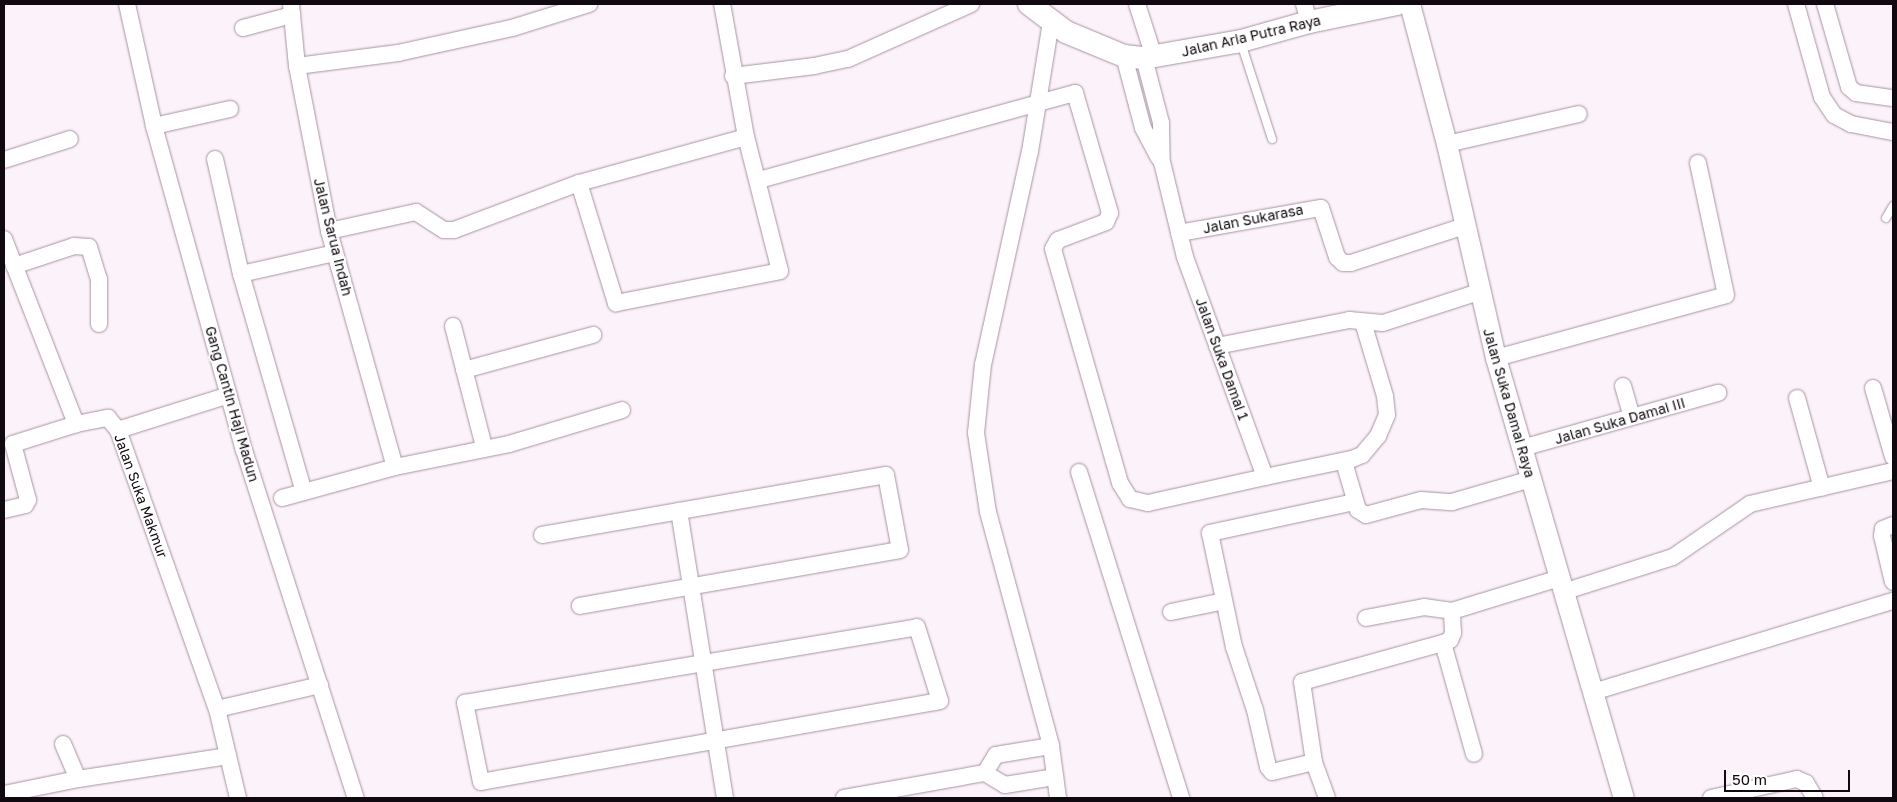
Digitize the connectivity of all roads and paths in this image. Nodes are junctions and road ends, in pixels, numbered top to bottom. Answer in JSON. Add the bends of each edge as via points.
{"nodes":[{"id":1,"x":127,"y":4,"type":"edge"},
{"id":2,"x":589,"y":4,"type":"edge"},
{"id":3,"x":722,"y":4,"type":"edge"},
{"id":4,"x":971,"y":4,"type":"edge"},
{"id":5,"x":1030,"y":4,"type":"edge"},
{"id":6,"x":1136,"y":4,"type":"edge"},
{"id":7,"x":1397,"y":4,"type":"edge"},
{"id":8,"x":1410,"y":4,"type":"edge"},
{"id":9,"x":1796,"y":4,"type":"edge"},
{"id":10,"x":1825,"y":4,"type":"edge"},
{"id":11,"x":1356,"y":8,"type":"edge"},
{"id":12,"x":292,"y":9,"type":"edge"},
{"id":13,"x":1307,"y":13,"type":"edge"},
{"id":14,"x":1051,"y":22,"type":"junction"},
{"id":15,"x":243,"y":28,"type":"dead end"},
{"id":16,"x":1833,"y":31,"type":"junction"},
{"id":17,"x":1241,"y":41,"type":"junction"},
{"id":18,"x":1806,"y":42,"type":"junction"},
{"id":19,"x":1141,"y":57,"type":"junction"},
{"id":20,"x":297,"y":66,"type":"junction"},
{"id":21,"x":733,"y":76,"type":"junction"},
{"id":22,"x":1893,"y":98,"type":"edge"},
{"id":23,"x":1037,"y":104,"type":"junction"},
{"id":24,"x":230,"y":108,"type":"dead end"},
{"id":25,"x":1580,"y":114,"type":"dead end"},
{"id":26,"x":154,"y":126,"type":"junction"},
{"id":27,"x":1893,"y":132,"type":"edge"},
{"id":28,"x":746,"y":137,"type":"junction"},
{"id":29,"x":1272,"y":139,"type":"dead end"},
{"id":30,"x":70,"y":140,"type":"dead end"},
{"id":31,"x":1447,"y":144,"type":"junction"},
{"id":32,"x":215,"y":159,"type":"dead end"},
{"id":33,"x":4,"y":160,"type":"edge"},
{"id":34,"x":1698,"y":163,"type":"dead end"},
{"id":35,"x":759,"y":180,"type":"junction"},
{"id":36,"x":579,"y":183,"type":"junction"},
{"id":37,"x":1893,"y":206,"type":"edge"},
{"id":38,"x":1886,"y":218,"type":"dead end"},
{"id":39,"x":1464,"y":226,"type":"junction"},
{"id":40,"x":329,"y":231,"type":"junction"},
{"id":41,"x":1179,"y":233,"type":"junction"},
{"id":42,"x":4,"y":239,"type":"edge"},
{"id":43,"x":335,"y":253,"type":"junction"},
{"id":44,"x":14,"y":266,"type":"junction"},
{"id":45,"x":241,"y":274,"type":"junction"},
{"id":46,"x":1479,"y":292,"type":"junction"},
{"id":47,"x":1717,"y":308,"type":"dead end"},
{"id":48,"x":1363,"y":322,"type":"junction"},
{"id":49,"x":99,"y":324,"type":"dead end"},
{"id":50,"x":453,"y":326,"type":"dead end"},
{"id":51,"x":593,"y":335,"type":"dead end"},
{"id":52,"x":1217,"y":346,"type":"junction"},
{"id":53,"x":1497,"y":361,"type":"junction"},
{"id":54,"x":464,"y":370,"type":"junction"},
{"id":55,"x":1623,"y":386,"type":"dead end"},
{"id":56,"x":1873,"y":388,"type":"dead end"},
{"id":57,"x":1718,"y":393,"type":"dead end"},
{"id":58,"x":229,"y":396,"type":"junction"},
{"id":59,"x":1797,"y":398,"type":"dead end"},
{"id":60,"x":622,"y":410,"type":"dead end"},
{"id":61,"x":1632,"y":417,"type":"junction"},
{"id":62,"x":76,"y":424,"type":"junction"},
{"id":63,"x":118,"y":430,"type":"junction"},
{"id":64,"x":484,"y":448,"type":"junction"},
{"id":65,"x":1522,"y":448,"type":"junction"},
{"id":66,"x":1893,"y":457,"type":"edge"},
{"id":67,"x":1344,"y":462,"type":"junction"},
{"id":68,"x":395,"y":467,"type":"junction"},
{"id":69,"x":1893,"y":471,"type":"edge"},
{"id":70,"x":1079,"y":472,"type":"dead end"},
{"id":71,"x":1265,"y":478,"type":"junction"},
{"id":72,"x":1530,"y":479,"type":"junction"},
{"id":73,"x":1822,"y":488,"type":"junction"},
{"id":74,"x":304,"y":492,"type":"junction"},
{"id":75,"x":282,"y":498,"type":"dead end"},
{"id":76,"x":1355,"y":502,"type":"junction"},
{"id":77,"x":4,"y":510,"type":"edge"},
{"id":78,"x":679,"y":511,"type":"junction"},
{"id":79,"x":1893,"y":525,"type":"edge"},
{"id":80,"x":542,"y":535,"type":"dead end"},
{"id":81,"x":1893,"y":582,"type":"edge"},
{"id":82,"x":1561,"y":585,"type":"junction"},
{"id":83,"x":691,"y":587,"type":"junction"},
{"id":84,"x":1224,"y":601,"type":"junction"},
{"id":85,"x":1893,"y":601,"type":"edge"},
{"id":86,"x":580,"y":606,"type":"dead end"},
{"id":87,"x":1452,"y":611,"type":"junction"},
{"id":88,"x":1170,"y":612,"type":"dead end"},
{"id":89,"x":1366,"y":618,"type":"dead end"},
{"id":90,"x":1443,"y":643,"type":"junction"},
{"id":91,"x":703,"y":663,"type":"junction"},
{"id":92,"x":320,"y":685,"type":"junction"},
{"id":93,"x":1593,"y":692,"type":"junction"},
{"id":94,"x":217,"y":709,"type":"junction"},
{"id":95,"x":716,"y":740,"type":"junction"},
{"id":96,"x":62,"y":744,"type":"dead end"},
{"id":97,"x":1051,"y":746,"type":"junction"},
{"id":98,"x":1474,"y":754,"type":"dead end"},
{"id":99,"x":228,"y":756,"type":"junction"},
{"id":100,"x":1314,"y":762,"type":"junction"},
{"id":101,"x":986,"y":773,"type":"junction"},
{"id":102,"x":1055,"y":777,"type":"junction"},
{"id":103,"x":78,"y":779,"type":"junction"},
{"id":104,"x":24,"y":793,"type":"edge"},
{"id":105,"x":4,"y":794,"type":"edge"},
{"id":106,"x":238,"y":798,"type":"edge"},
{"id":107,"x":356,"y":798,"type":"edge"},
{"id":108,"x":725,"y":798,"type":"edge"},
{"id":109,"x":844,"y":798,"type":"edge"},
{"id":110,"x":1058,"y":798,"type":"edge"},
{"id":111,"x":1181,"y":798,"type":"edge"},
{"id":112,"x":1327,"y":798,"type":"edge"},
{"id":113,"x":1624,"y":798,"type":"edge"},
{"id":114,"x":1711,"y":798,"type":"edge"},
{"id":115,"x":1815,"y":798,"type":"edge"}],
"edges":[{"from":1,"to":26,"type":"street","name":"Gang Cantin Haji Madun"},
{"from":2,"to":20,"type":"street","via":[[512,28],[398,53]]},
{"from":3,"to":21,"type":"street"},
{"from":4,"to":21,"type":"street","via":[[848,59]]},
{"from":5,"to":14,"type":"main road"},
{"from":6,"to":19,"type":"street","name":"Jalan Suka Damai 1"},
{"from":7,"to":11,"type":"main road","name":"Jalan Aria Putra Raya"},
{"from":8,"to":31,"type":"street","name":"Jalan Suka Damai Raya"},
{"from":9,"to":18,"type":"street"},
{"from":10,"to":16,"type":"street"},
{"from":11,"to":13,"type":"main road","name":"Jalan Aria Putra Raya"},
{"from":12,"to":15,"type":"street"},
{"from":12,"to":20,"type":"street","name":"Jalan Sarua Indah"},
{"from":13,"to":17,"type":"main road","name":"Jalan Aria Putra Raya"},
{"from":14,"to":19,"type":"main road","via":[[1066,32]]},
{"from":14,"to":23,"type":"street"},
{"from":16,"to":18,"type":"street"},
{"from":16,"to":22,"type":"street","via":[[1849,87],[1856,93]]},
{"from":17,"to":19,"type":"main road","name":"Jalan Aria Putra Raya"},
{"from":17,"to":29,"type":"lane"},
{"from":18,"to":27,"type":"street","via":[[1822,97],[1834,115],[1851,124]]},
{"from":19,"to":41,"type":"street","name":"Jalan Suka Damai 1","via":[[1143,128],[1162,162]]},
{"from":20,"to":40,"type":"street","name":"Jalan Sarua Indah"},
{"from":21,"to":28,"type":"street"},
{"from":23,"to":35,"type":"street"},
{"from":23,"to":71,"type":"street","via":[[1075,93],[1110,213],[1106,222],[1058,240],[1053,249],[1120,483],[1130,499],[1148,503]]},
{"from":23,"to":97,"type":"street","via":[[984,364],[976,433],[988,512]]},
{"from":24,"to":26,"type":"street"},
{"from":25,"to":31,"type":"street"},
{"from":26,"to":58,"type":"street","name":"Gang Cantin Haji Madun"},
{"from":28,"to":35,"type":"street"},
{"from":28,"to":36,"type":"street"},
{"from":30,"to":33,"type":"street"},
{"from":31,"to":39,"type":"street","name":"Jalan Suka Damai Raya"},
{"from":32,"to":45,"type":"street"},
{"from":34,"to":53,"type":"street","via":[[1726,295]]},
{"from":35,"to":36,"type":"street","via":[[780,271],[621,303],[614,300]]},
{"from":36,"to":40,"type":"street","via":[[454,230],[444,230],[416,212]]},
{"from":37,"to":38,"type":"lane"},
{"from":39,"to":41,"type":"street","name":"Jalan Sukarasa","via":[[1350,263],[1343,263],[1337,257],[1321,208]]},
{"from":39,"to":46,"type":"street","name":"Jalan Suka Damai Raya"},
{"from":40,"to":43,"type":"street","name":"Jalan Sarua Indah"},
{"from":41,"to":52,"type":"street","name":"Jalan Suka Damai 1"},
{"from":42,"to":44,"type":"street"},
{"from":43,"to":45,"type":"street"},
{"from":43,"to":68,"type":"street","name":"Jalan Sarua Indah"},
{"from":44,"to":49,"type":"street","via":[[74,246],[89,247],[99,279]]},
{"from":44,"to":62,"type":"street"},
{"from":45,"to":74,"type":"street"},
{"from":46,"to":48,"type":"street","via":[[1383,323]]},
{"from":46,"to":53,"type":"street","name":"Jalan Suka Damai Raya"},
{"from":47,"to":53,"type":"street"},
{"from":48,"to":52,"type":"street","via":[[1349,320],[1314,325]]},
{"from":48,"to":67,"type":"street","via":[[1387,415],[1368,449]]},
{"from":50,"to":54,"type":"street"},
{"from":51,"to":54,"type":"street"},
{"from":52,"to":71,"type":"street","name":"Jalan Suka Damai 1"},
{"from":53,"to":65,"type":"street","name":"Jalan Suka Damai Raya"},
{"from":54,"to":64,"type":"street"},
{"from":55,"to":61,"type":"street"},
{"from":56,"to":66,"type":"street"},
{"from":57,"to":61,"type":"street","name":"Jalan Suka Damai III"},
{"from":58,"to":63,"type":"street"},
{"from":58,"to":92,"type":"street","name":"Gang Cantin Haji Madun"},
{"from":59,"to":73,"type":"street"},
{"from":60,"to":64,"type":"street","via":[[509,444]]},
{"from":61,"to":65,"type":"street","name":"Jalan Suka Damai III"},
{"from":62,"to":63,"type":"street","name":"Jalan Suka Makmur","via":[[108,418]]},
{"from":62,"to":77,"type":"street","via":[[13,444],[28,500],[25,505]]},
{"from":63,"to":94,"type":"street","name":"Jalan Suka Makmur"},
{"from":64,"to":68,"type":"street"},
{"from":65,"to":72,"type":"street","name":"Jalan Suka Damai Raya"},
{"from":67,"to":71,"type":"street"},
{"from":67,"to":76,"type":"street"},
{"from":68,"to":74,"type":"street"},
{"from":69,"to":73,"type":"street"},
{"from":70,"to":111,"type":"street"},
{"from":72,"to":76,"type":"street","via":[[1452,502],[1421,500],[1375,514],[1360,513]]},
{"from":72,"to":82,"type":"street","name":"Jalan Suka Damai Raya"},
{"from":73,"to":82,"type":"street","via":[[1750,504],[1673,557]]},
{"from":74,"to":75,"type":"street"},
{"from":76,"to":84,"type":"street","via":[[1211,532]]},
{"from":78,"to":80,"type":"street"},
{"from":78,"to":83,"type":"street"},
{"from":78,"to":83,"type":"street","via":[[886,475],[900,550]]},
{"from":79,"to":81,"type":"street","via":[[1883,529],[1882,536]]},
{"from":82,"to":87,"type":"street"},
{"from":82,"to":93,"type":"street","name":"Jalan Suka Damai Raya"},
{"from":83,"to":86,"type":"street"},
{"from":83,"to":91,"type":"street"},
{"from":84,"to":88,"type":"street"},
{"from":84,"to":100,"type":"street","via":[[1268,766],[1272,772]]},
{"from":85,"to":93,"type":"street"},
{"from":87,"to":89,"type":"street","via":[[1424,607]]},
{"from":87,"to":90,"type":"street","via":[[1453,633],[1450,640]]},
{"from":90,"to":98,"type":"street"},
{"from":90,"to":100,"type":"street","via":[[1302,682]]},
{"from":91,"to":95,"type":"street"},
{"from":91,"to":95,"type":"street","via":[[917,627],[940,701]]},
{"from":91,"to":95,"type":"street","via":[[466,702],[480,782]]},
{"from":92,"to":94,"type":"street"},
{"from":92,"to":107,"type":"street","name":"Gang Cantin Haji Madun"},
{"from":93,"to":113,"type":"street","name":"Jalan Suka Damai Raya"},
{"from":94,"to":99,"type":"street","name":"Jalan Suka Makmur"},
{"from":95,"to":108,"type":"street"},
{"from":96,"to":103,"type":"street"},
{"from":97,"to":101,"type":"street","via":[[996,755]]},
{"from":97,"to":102,"type":"street"},
{"from":99,"to":103,"type":"street"},
{"from":99,"to":106,"type":"street","name":"Jalan Suka Makmur"},
{"from":100,"to":112,"type":"street"},
{"from":101,"to":102,"type":"street","via":[[1005,785]]},
{"from":101,"to":109,"type":"street"},
{"from":102,"to":110,"type":"street"},
{"from":103,"to":104,"type":"street"},
{"from":104,"to":105,"type":"street"},
{"from":114,"to":115,"type":"street","via":[[1797,779],[1806,783]]}]}
